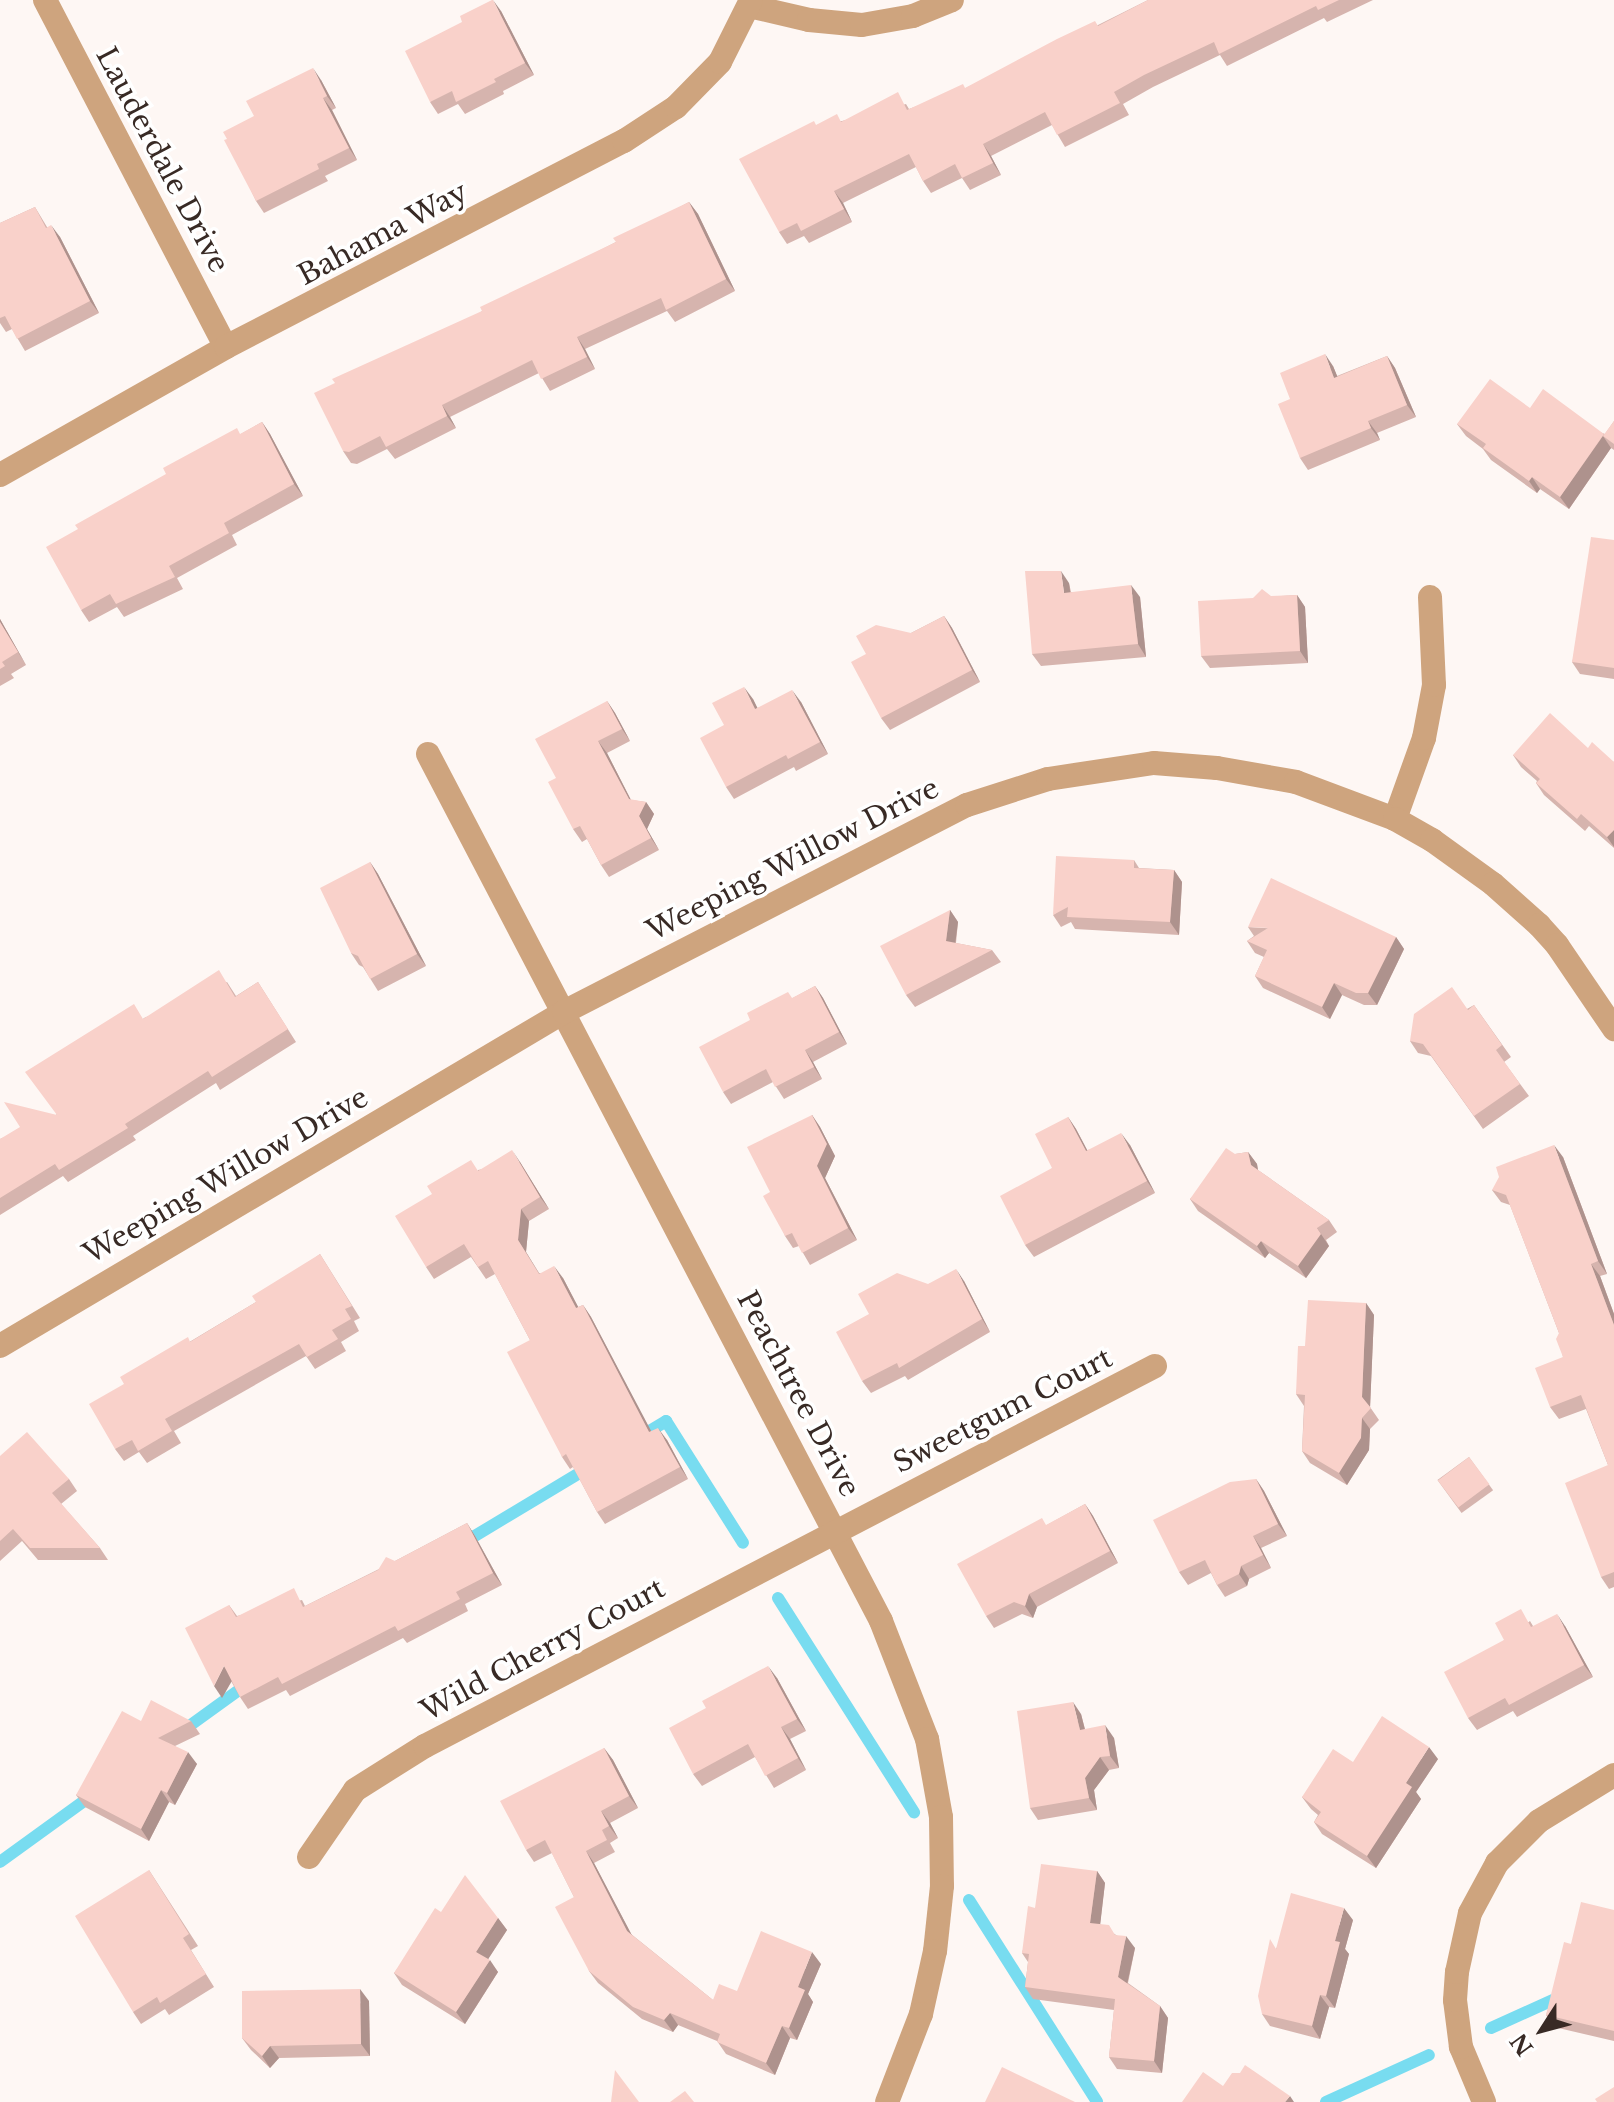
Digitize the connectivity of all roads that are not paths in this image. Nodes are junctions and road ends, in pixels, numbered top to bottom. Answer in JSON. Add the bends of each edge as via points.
{"nodes":[{"id":1,"x":45,"y":0,"type":"edge"},
{"id":2,"x":952,"y":0,"type":"edge"},
{"id":3,"x":750,"y":3,"type":"edge"},
{"id":4,"x":226,"y":347,"type":"junction"},
{"id":5,"x":0,"y":475,"type":"edge"},
{"id":6,"x":1430,"y":597,"type":"dead end"},
{"id":7,"x":428,"y":754,"type":"dead end"},
{"id":8,"x":1395,"y":819,"type":"junction"},
{"id":9,"x":564,"y":1012,"type":"junction"},
{"id":10,"x":1614,"y":1029,"type":"edge"},
{"id":11,"x":0,"y":1346,"type":"edge"},
{"id":12,"x":1155,"y":1366,"type":"dead end"},
{"id":13,"x":835,"y":1531,"type":"junction"},
{"id":14,"x":1614,"y":1775,"type":"edge"},
{"id":15,"x":309,"y":1857,"type":"dead end"},
{"id":16,"x":887,"y":2102,"type":"edge"},
{"id":17,"x":1484,"y":2102,"type":"edge"}],
"edges":[{"from":1,"to":4,"type":"street","name":"Lauderdale Drive"},
{"from":2,"to":3,"type":"street","via":[[913,16],[862,25],[809,20]]},
{"from":3,"to":4,"type":"street","name":"Bahama Way","via":[[720,62],[676,107],[624,141]]},
{"from":4,"to":5,"type":"street","name":"Bahama Way"},
{"from":6,"to":8,"type":"street","via":[[1434,685],[1424,738]]},
{"from":7,"to":9,"type":"street","name":"Peachtree Drive"},
{"from":8,"to":9,"type":"street","name":"Weeping Willow Drive","via":[[1296,782],[1217,768],[1154,763],[1048,779],[967,805]]},
{"from":8,"to":10,"type":"street","name":"Weeping Willow Drive","via":[[1493,884],[1539,925]]},
{"from":9,"to":11,"type":"street","name":"Weeping Willow Drive"},
{"from":9,"to":13,"type":"street","name":"Peachtree Drive"},
{"from":12,"to":13,"type":"street","name":"Sweetgum Court"},
{"from":13,"to":15,"type":"street","name":"Wild Cherry Court","via":[[388,1767],[355,1790]]},
{"from":13,"to":16,"type":"street","name":"Peachtree Drive","via":[[903,1670],[927,1739],[941,1817],[942,1886],[935,1951],[921,2014]]},
{"from":14,"to":17,"type":"street","via":[[1539,1821],[1497,1863],[1470,1913],[1455,2000],[1461,2047]]}]}
